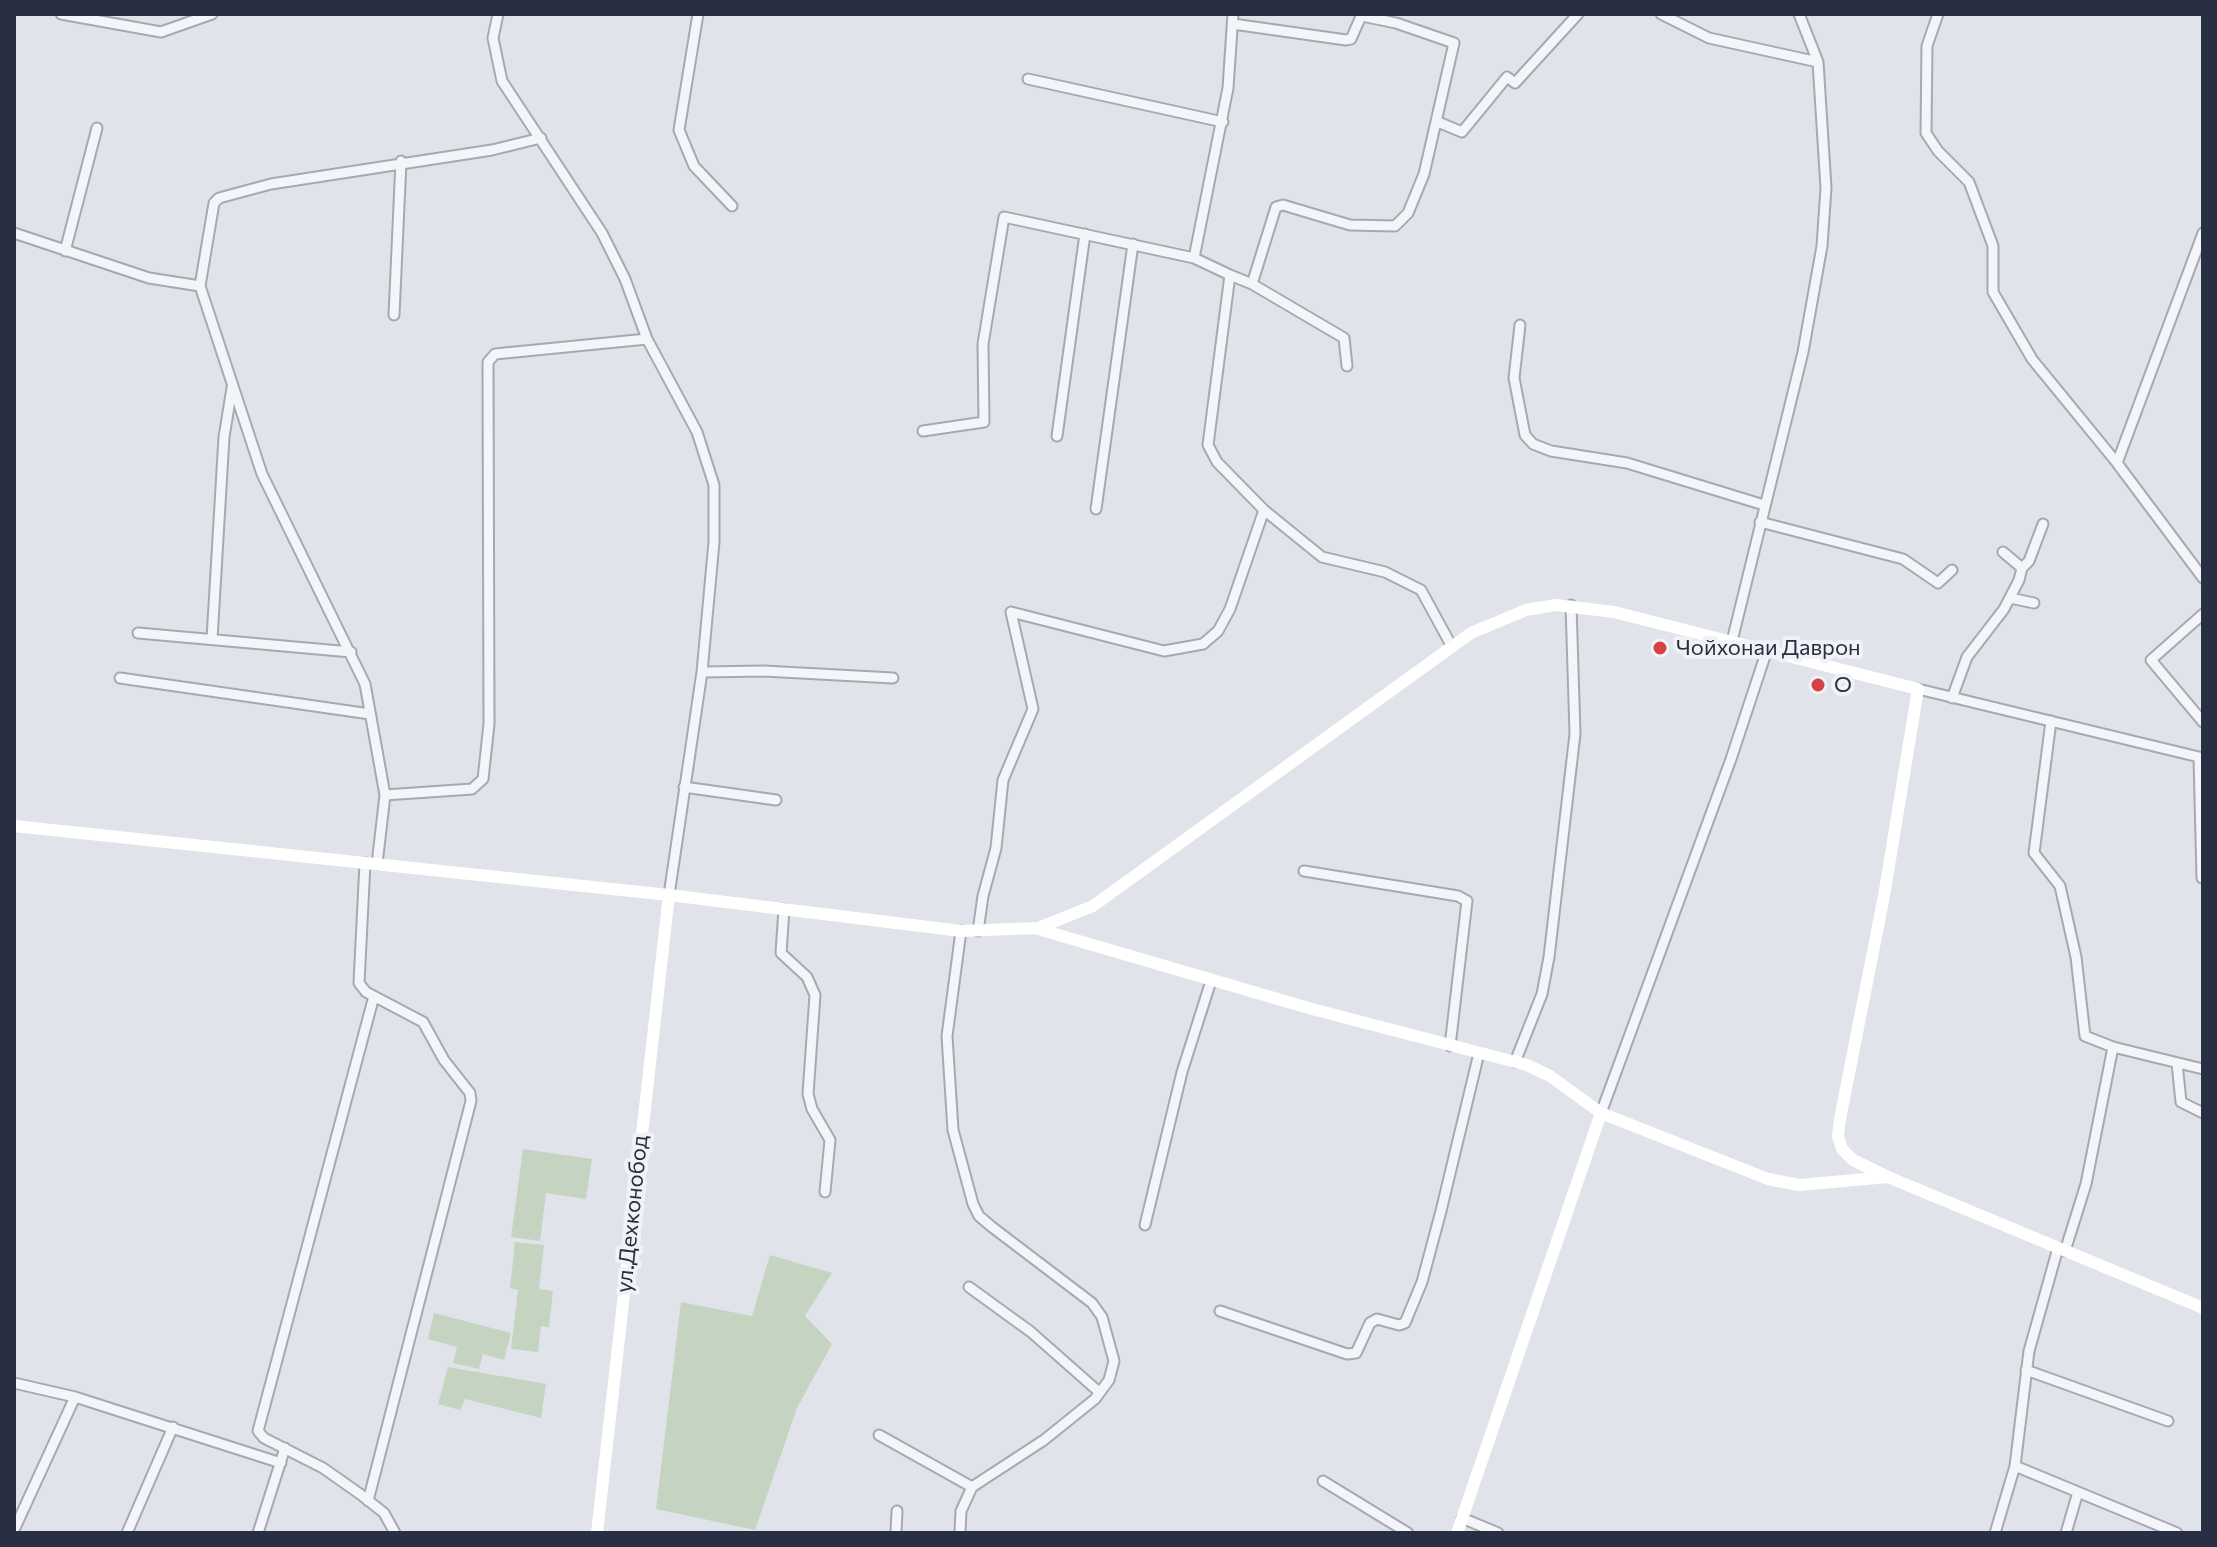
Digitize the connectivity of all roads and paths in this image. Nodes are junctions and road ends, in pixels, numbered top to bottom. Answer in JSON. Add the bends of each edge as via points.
{"nodes":[{"id":1,"x":61,"y":14,"type":"edge"},
{"id":2,"x":212,"y":14,"type":"edge"},
{"id":3,"x":498,"y":14,"type":"edge"},
{"id":4,"x":698,"y":14,"type":"edge"},
{"id":5,"x":1578,"y":14,"type":"edge"},
{"id":6,"x":1661,"y":14,"type":"edge"},
{"id":7,"x":1799,"y":14,"type":"edge"},
{"id":8,"x":1938,"y":14,"type":"edge"},
{"id":9,"x":1362,"y":15,"type":"edge"},
{"id":10,"x":1233,"y":19,"type":"edge"},
{"id":11,"x":1818,"y":62,"type":"junction"},
{"id":12,"x":1028,"y":79,"type":"dead end"},
{"id":13,"x":1223,"y":122,"type":"junction"},
{"id":14,"x":1438,"y":122,"type":"junction"},
{"id":15,"x":97,"y":128,"type":"dead end"},
{"id":16,"x":541,"y":138,"type":"junction"},
{"id":17,"x":401,"y":161,"type":"junction"},
{"id":18,"x":732,"y":206,"type":"dead end"},
{"id":19,"x":14,"y":233,"type":"edge"},
{"id":20,"x":2203,"y":233,"type":"edge"},
{"id":21,"x":1085,"y":234,"type":"junction"},
{"id":22,"x":1133,"y":244,"type":"junction"},
{"id":23,"x":65,"y":251,"type":"junction"},
{"id":24,"x":1194,"y":258,"type":"junction"},
{"id":25,"x":1230,"y":275,"type":"junction"},
{"id":26,"x":1252,"y":284,"type":"junction"},
{"id":27,"x":200,"y":286,"type":"junction"},
{"id":28,"x":394,"y":315,"type":"dead end"},
{"id":29,"x":1520,"y":325,"type":"dead end"},
{"id":30,"x":647,"y":339,"type":"junction"},
{"id":31,"x":1347,"y":366,"type":"dead end"},
{"id":32,"x":233,"y":385,"type":"junction"},
{"id":33,"x":923,"y":431,"type":"dead end"},
{"id":34,"x":1057,"y":436,"type":"dead end"},
{"id":35,"x":2117,"y":463,"type":"junction"},
{"id":36,"x":1764,"y":505,"type":"junction"},
{"id":37,"x":1096,"y":509,"type":"dead end"},
{"id":38,"x":1264,"y":510,"type":"junction"},
{"id":39,"x":1760,"y":522,"type":"junction"},
{"id":40,"x":2043,"y":524,"type":"dead end"},
{"id":41,"x":2003,"y":552,"type":"dead end"},
{"id":42,"x":2022,"y":568,"type":"junction"},
{"id":43,"x":1952,"y":570,"type":"dead end"},
{"id":44,"x":2203,"y":578,"type":"edge"},
{"id":45,"x":2010,"y":598,"type":"junction"},
{"id":46,"x":2034,"y":603,"type":"dead end"},
{"id":47,"x":1571,"y":605,"type":"junction"},
{"id":48,"x":2203,"y":614,"type":"edge"},
{"id":49,"x":138,"y":633,"type":"dead end"},
{"id":50,"x":212,"y":639,"type":"junction"},
{"id":51,"x":1732,"y":641,"type":"junction"},
{"id":52,"x":1451,"y":645,"type":"junction"},
{"id":53,"x":351,"y":652,"type":"junction"},
{"id":54,"x":1766,"y":653,"type":"junction"},
{"id":55,"x":702,"y":672,"type":"junction"},
{"id":56,"x":120,"y":678,"type":"dead end"},
{"id":57,"x":893,"y":678,"type":"dead end"},
{"id":58,"x":1918,"y":689,"type":"junction"},
{"id":59,"x":1952,"y":698,"type":"junction"},
{"id":60,"x":370,"y":714,"type":"junction"},
{"id":61,"x":2051,"y":721,"type":"junction"},
{"id":62,"x":2203,"y":722,"type":"edge"},
{"id":63,"x":2201,"y":758,"type":"edge"},
{"id":64,"x":684,"y":787,"type":"junction"},
{"id":65,"x":385,"y":795,"type":"junction"},
{"id":66,"x":776,"y":800,"type":"dead end"},
{"id":67,"x":14,"y":826,"type":"edge"},
{"id":68,"x":371,"y":863,"type":"junction"},
{"id":69,"x":1304,"y":871,"type":"dead end"},
{"id":70,"x":2202,"y":878,"type":"edge"},
{"id":71,"x":669,"y":895,"type":"junction"},
{"id":72,"x":784,"y":909,"type":"junction"},
{"id":73,"x":1038,"y":928,"type":"junction"},
{"id":74,"x":961,"y":931,"type":"junction"},
{"id":75,"x":978,"y":931,"type":"junction"},
{"id":76,"x":1211,"y":981,"type":"junction"},
{"id":77,"x":374,"y":996,"type":"junction"},
{"id":78,"x":1450,"y":1046,"type":"junction"},
{"id":79,"x":2113,"y":1047,"type":"junction"},
{"id":80,"x":1479,"y":1053,"type":"junction"},
{"id":81,"x":1515,"y":1062,"type":"junction"},
{"id":82,"x":2177,"y":1063,"type":"junction"},
{"id":83,"x":2203,"y":1069,"type":"edge"},
{"id":84,"x":1601,"y":1113,"type":"junction"},
{"id":85,"x":2203,"y":1113,"type":"edge"},
{"id":86,"x":1888,"y":1177,"type":"junction"},
{"id":87,"x":825,"y":1192,"type":"dead end"},
{"id":88,"x":1145,"y":1225,"type":"dead end"},
{"id":89,"x":2062,"y":1249,"type":"junction"},
{"id":90,"x":969,"y":1287,"type":"dead end"},
{"id":91,"x":2203,"y":1308,"type":"edge"},
{"id":92,"x":1220,"y":1311,"type":"dead end"},
{"id":93,"x":2026,"y":1370,"type":"junction"},
{"id":94,"x":14,"y":1383,"type":"edge"},
{"id":95,"x":1099,"y":1392,"type":"junction"},
{"id":96,"x":75,"y":1397,"type":"junction"},
{"id":97,"x":2168,"y":1421,"type":"dead end"},
{"id":98,"x":173,"y":1427,"type":"junction"},
{"id":99,"x":879,"y":1435,"type":"dead end"},
{"id":100,"x":285,"y":1448,"type":"junction"},
{"id":101,"x":281,"y":1463,"type":"junction"},
{"id":102,"x":2015,"y":1466,"type":"junction"},
{"id":103,"x":1323,"y":1481,"type":"dead end"},
{"id":104,"x":972,"y":1487,"type":"junction"},
{"id":105,"x":2078,"y":1492,"type":"junction"},
{"id":106,"x":368,"y":1501,"type":"junction"},
{"id":107,"x":897,"y":1511,"type":"dead end"},
{"id":108,"x":1462,"y":1518,"type":"junction"},
{"id":109,"x":14,"y":1530,"type":"edge"},
{"id":110,"x":127,"y":1533,"type":"edge"},
{"id":111,"x":258,"y":1533,"type":"edge"},
{"id":112,"x":395,"y":1533,"type":"edge"},
{"id":113,"x":597,"y":1533,"type":"edge"},
{"id":114,"x":896,"y":1533,"type":"edge"},
{"id":115,"x":960,"y":1533,"type":"edge"},
{"id":116,"x":1408,"y":1533,"type":"edge"},
{"id":117,"x":1457,"y":1533,"type":"edge"},
{"id":118,"x":1498,"y":1533,"type":"edge"},
{"id":119,"x":1995,"y":1533,"type":"edge"},
{"id":120,"x":2066,"y":1533,"type":"edge"},
{"id":121,"x":2177,"y":1533,"type":"edge"}],
"edges":[{"from":1,"to":2,"type":"street","via":[[161,32]]},
{"from":3,"to":16,"type":"street","via":[[493,38],[497,67]]},
{"from":4,"to":18,"type":"street","via":[[679,130],[694,166]]},
{"from":5,"to":14,"type":"street","via":[[1515,83],[1507,77],[1462,132]]},
{"from":6,"to":11,"type":"street","via":[[1709,38]]},
{"from":7,"to":11,"type":"street"},
{"from":8,"to":35,"type":"street","via":[[1927,46],[1926,133],[1969,182],[1993,246],[1991,284],[2003,311],[2032,359]]},
{"from":9,"to":10,"type":"street","via":[[1346,40]]},
{"from":9,"to":14,"type":"street","via":[[1454,43]]},
{"from":10,"to":13,"type":"street"},
{"from":11,"to":36,"type":"street","via":[[1826,188],[1822,246],[1803,352]]},
{"from":12,"to":13,"type":"street"},
{"from":13,"to":24,"type":"street"},
{"from":14,"to":26,"type":"street","via":[[1424,174],[1403,221],[1380,228],[1350,225],[1278,205]]},
{"from":15,"to":23,"type":"street"},
{"from":16,"to":17,"type":"street"},
{"from":16,"to":30,"type":"street","via":[[602,233]]},
{"from":17,"to":27,"type":"street","via":[[219,198]]},
{"from":17,"to":28,"type":"street"},
{"from":19,"to":23,"type":"street"},
{"from":20,"to":35,"type":"street"},
{"from":21,"to":22,"type":"street"},
{"from":21,"to":33,"type":"street","via":[[1004,217],[983,344],[984,422]]},
{"from":21,"to":34,"type":"street"},
{"from":22,"to":24,"type":"street"},
{"from":22,"to":37,"type":"street"},
{"from":23,"to":27,"type":"street","via":[[170,283]]},
{"from":24,"to":25,"type":"street"},
{"from":25,"to":26,"type":"street"},
{"from":25,"to":38,"type":"street","via":[[1208,445],[1217,462]]},
{"from":26,"to":31,"type":"street","via":[[1344,338]]},
{"from":27,"to":32,"type":"street"},
{"from":29,"to":36,"type":"street","via":[[1514,378],[1525,435],[1533,444],[1627,463]]},
{"from":30,"to":55,"type":"street","via":[[697,432],[714,485]]},
{"from":30,"to":65,"type":"street","via":[[495,354],[488,362],[489,724],[483,779],[472,789]]},
{"from":32,"to":50,"type":"street","via":[[224,437]]},
{"from":32,"to":53,"type":"street","via":[[262,474]]},
{"from":35,"to":44,"type":"street"},
{"from":36,"to":39,"type":"street"},
{"from":38,"to":52,"type":"street","via":[[1322,557],[1385,572],[1421,590]]},
{"from":38,"to":75,"type":"street","via":[[1230,609],[1203,644],[1164,651],[1011,612],[1033,709],[1003,780],[996,848]]},
{"from":39,"to":43,"type":"street","via":[[1903,559],[1938,583]]},
{"from":39,"to":51,"type":"street"},
{"from":40,"to":42,"type":"street"},
{"from":41,"to":42,"type":"street"},
{"from":42,"to":45,"type":"street"},
{"from":45,"to":46,"type":"street"},
{"from":45,"to":59,"type":"street","via":[[1967,657]]},
{"from":47,"to":51,"type":"main road"},
{"from":47,"to":52,"type":"main road","via":[[1526,610]]},
{"from":47,"to":81,"type":"street","via":[[1575,734],[1551,941],[1542,994]]},
{"from":48,"to":62,"type":"street","via":[[2151,660]]},
{"from":49,"to":50,"type":"street"},
{"from":50,"to":53,"type":"street"},
{"from":51,"to":54,"type":"main road"},
{"from":52,"to":73,"type":"main road","via":[[1093,906]]},
{"from":53,"to":60,"type":"street","via":[[365,684]]},
{"from":54,"to":58,"type":"main road"},
{"from":54,"to":84,"type":"street"},
{"from":55,"to":57,"type":"street"},
{"from":55,"to":64,"type":"street"},
{"from":56,"to":60,"type":"street"},
{"from":58,"to":59,"type":"street"},
{"from":58,"to":86,"type":"main road","via":[[1838,1136],[1853,1160]]},
{"from":59,"to":61,"type":"street"},
{"from":60,"to":65,"type":"street"},
{"from":61,"to":63,"type":"street"},
{"from":61,"to":79,"type":"street","via":[[2034,853],[2060,886],[2076,957],[2085,1036]]},
{"from":63,"to":70,"type":"street"},
{"from":64,"to":66,"type":"street"},
{"from":64,"to":71,"type":"street"},
{"from":65,"to":68,"type":"street"},
{"from":67,"to":68,"type":"main road"},
{"from":68,"to":71,"type":"main road"},
{"from":68,"to":77,"type":"street","via":[[359,983]]},
{"from":69,"to":78,"type":"street","via":[[1467,901]]},
{"from":71,"to":72,"type":"main road"},
{"from":71,"to":113,"type":"main road","name":"ул.Дехконобод"},
{"from":72,"to":74,"type":"main road"},
{"from":72,"to":87,"type":"street","via":[[781,953],[807,977],[815,995],[808,1094],[830,1140]]},
{"from":73,"to":75,"type":"main road"},
{"from":73,"to":76,"type":"main road"},
{"from":74,"to":75,"type":"main road"},
{"from":74,"to":95,"type":"street","via":[[947,1036],[953,1130],[965,1177],[979,1216],[1098,1311],[1114,1361]]},
{"from":76,"to":78,"type":"main road"},
{"from":76,"to":88,"type":"street","via":[[1182,1072]]},
{"from":77,"to":100,"type":"street","via":[[258,1425],[264,1438]]},
{"from":77,"to":106,"type":"street","via":[[423,1022],[471,1101]]},
{"from":78,"to":80,"type":"main road"},
{"from":79,"to":82,"type":"street"},
{"from":79,"to":89,"type":"street","via":[[2086,1184]]},
{"from":80,"to":81,"type":"main road"},
{"from":80,"to":92,"type":"street","via":[[1438,1225],[1405,1323],[1377,1319],[1356,1353],[1347,1354]]},
{"from":81,"to":84,"type":"main road","via":[[1550,1076]]},
{"from":82,"to":83,"type":"street"},
{"from":82,"to":85,"type":"street","via":[[2181,1102]]},
{"from":84,"to":86,"type":"main road","via":[[1768,1179],[1799,1185]]},
{"from":84,"to":108,"type":"main road"},
{"from":86,"to":89,"type":"main road"},
{"from":89,"to":91,"type":"main road"},
{"from":89,"to":93,"type":"street"},
{"from":90,"to":95,"type":"street"},
{"from":93,"to":97,"type":"street"},
{"from":93,"to":102,"type":"street"},
{"from":94,"to":96,"type":"street"},
{"from":95,"to":104,"type":"street","via":[[1044,1440]]},
{"from":96,"to":98,"type":"street"},
{"from":96,"to":109,"type":"street"},
{"from":98,"to":101,"type":"street"},
{"from":98,"to":110,"type":"street"},
{"from":99,"to":104,"type":"street"},
{"from":100,"to":101,"type":"street"},
{"from":100,"to":106,"type":"street"},
{"from":101,"to":111,"type":"street"},
{"from":102,"to":105,"type":"street"},
{"from":102,"to":119,"type":"street"},
{"from":103,"to":116,"type":"street"},
{"from":104,"to":115,"type":"street","via":[[961,1511]]},
{"from":105,"to":120,"type":"street"},
{"from":105,"to":121,"type":"street"},
{"from":106,"to":112,"type":"street","via":[[384,1513]]},
{"from":107,"to":114,"type":"street"},
{"from":108,"to":117,"type":"main road"},
{"from":108,"to":118,"type":"street"}]}
